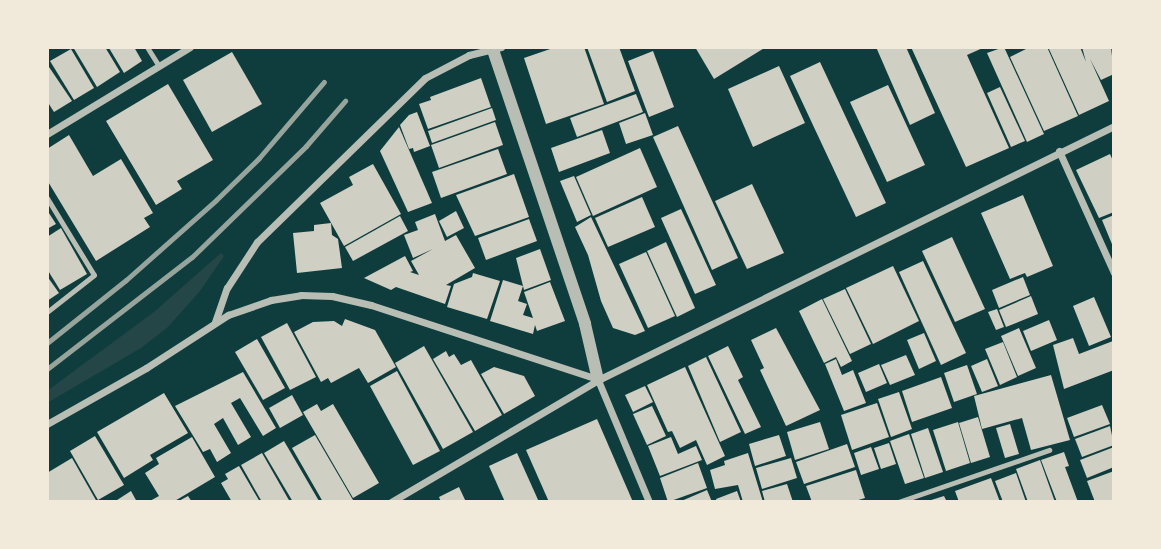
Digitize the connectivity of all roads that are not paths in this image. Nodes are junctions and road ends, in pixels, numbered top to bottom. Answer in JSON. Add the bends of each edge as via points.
{"nodes":[{"id":1,"x":147,"y":47,"type":"edge"},
{"id":2,"x":190,"y":47,"type":"edge"},
{"id":3,"x":495,"y":48,"type":"edge"},
{"id":4,"x":159,"y":66,"type":"junction"},
{"id":5,"x":1114,"y":126,"type":"edge"},
{"id":6,"x":47,"y":134,"type":"edge"},
{"id":7,"x":1059,"y":151,"type":"junction"},
{"id":8,"x":47,"y":198,"type":"edge"},
{"id":9,"x":1114,"y":273,"type":"edge"},
{"id":10,"x":47,"y":312,"type":"edge"},
{"id":11,"x":214,"y":323,"type":"junction"},
{"id":12,"x":598,"y":380,"type":"junction"},
{"id":13,"x":47,"y":424,"type":"edge"},
{"id":14,"x":1049,"y":450,"type":"dead end"},
{"id":15,"x":391,"y":502,"type":"edge"},
{"id":16,"x":649,"y":502,"type":"edge"},
{"id":17,"x":898,"y":502,"type":"edge"}],
"edges":[{"from":1,"to":4,"type":"lane"},
{"from":2,"to":4,"type":"street"},
{"from":3,"to":11,"type":"street","via":[[469,55],[425,78],[276,223],[235,272]]},
{"from":3,"to":12,"type":"street","via":[[585,324]]},
{"from":4,"to":6,"type":"street"},
{"from":5,"to":7,"type":"street"},
{"from":7,"to":9,"type":"street"},
{"from":7,"to":12,"type":"street"},
{"from":8,"to":10,"type":"lane","via":[[94,275]]},
{"from":11,"to":12,"type":"street","via":[[278,298],[317,295],[347,299]]},
{"from":11,"to":13,"type":"street"},
{"from":12,"to":15,"type":"street"},
{"from":12,"to":16,"type":"street"},
{"from":14,"to":17,"type":"lane"}]}
